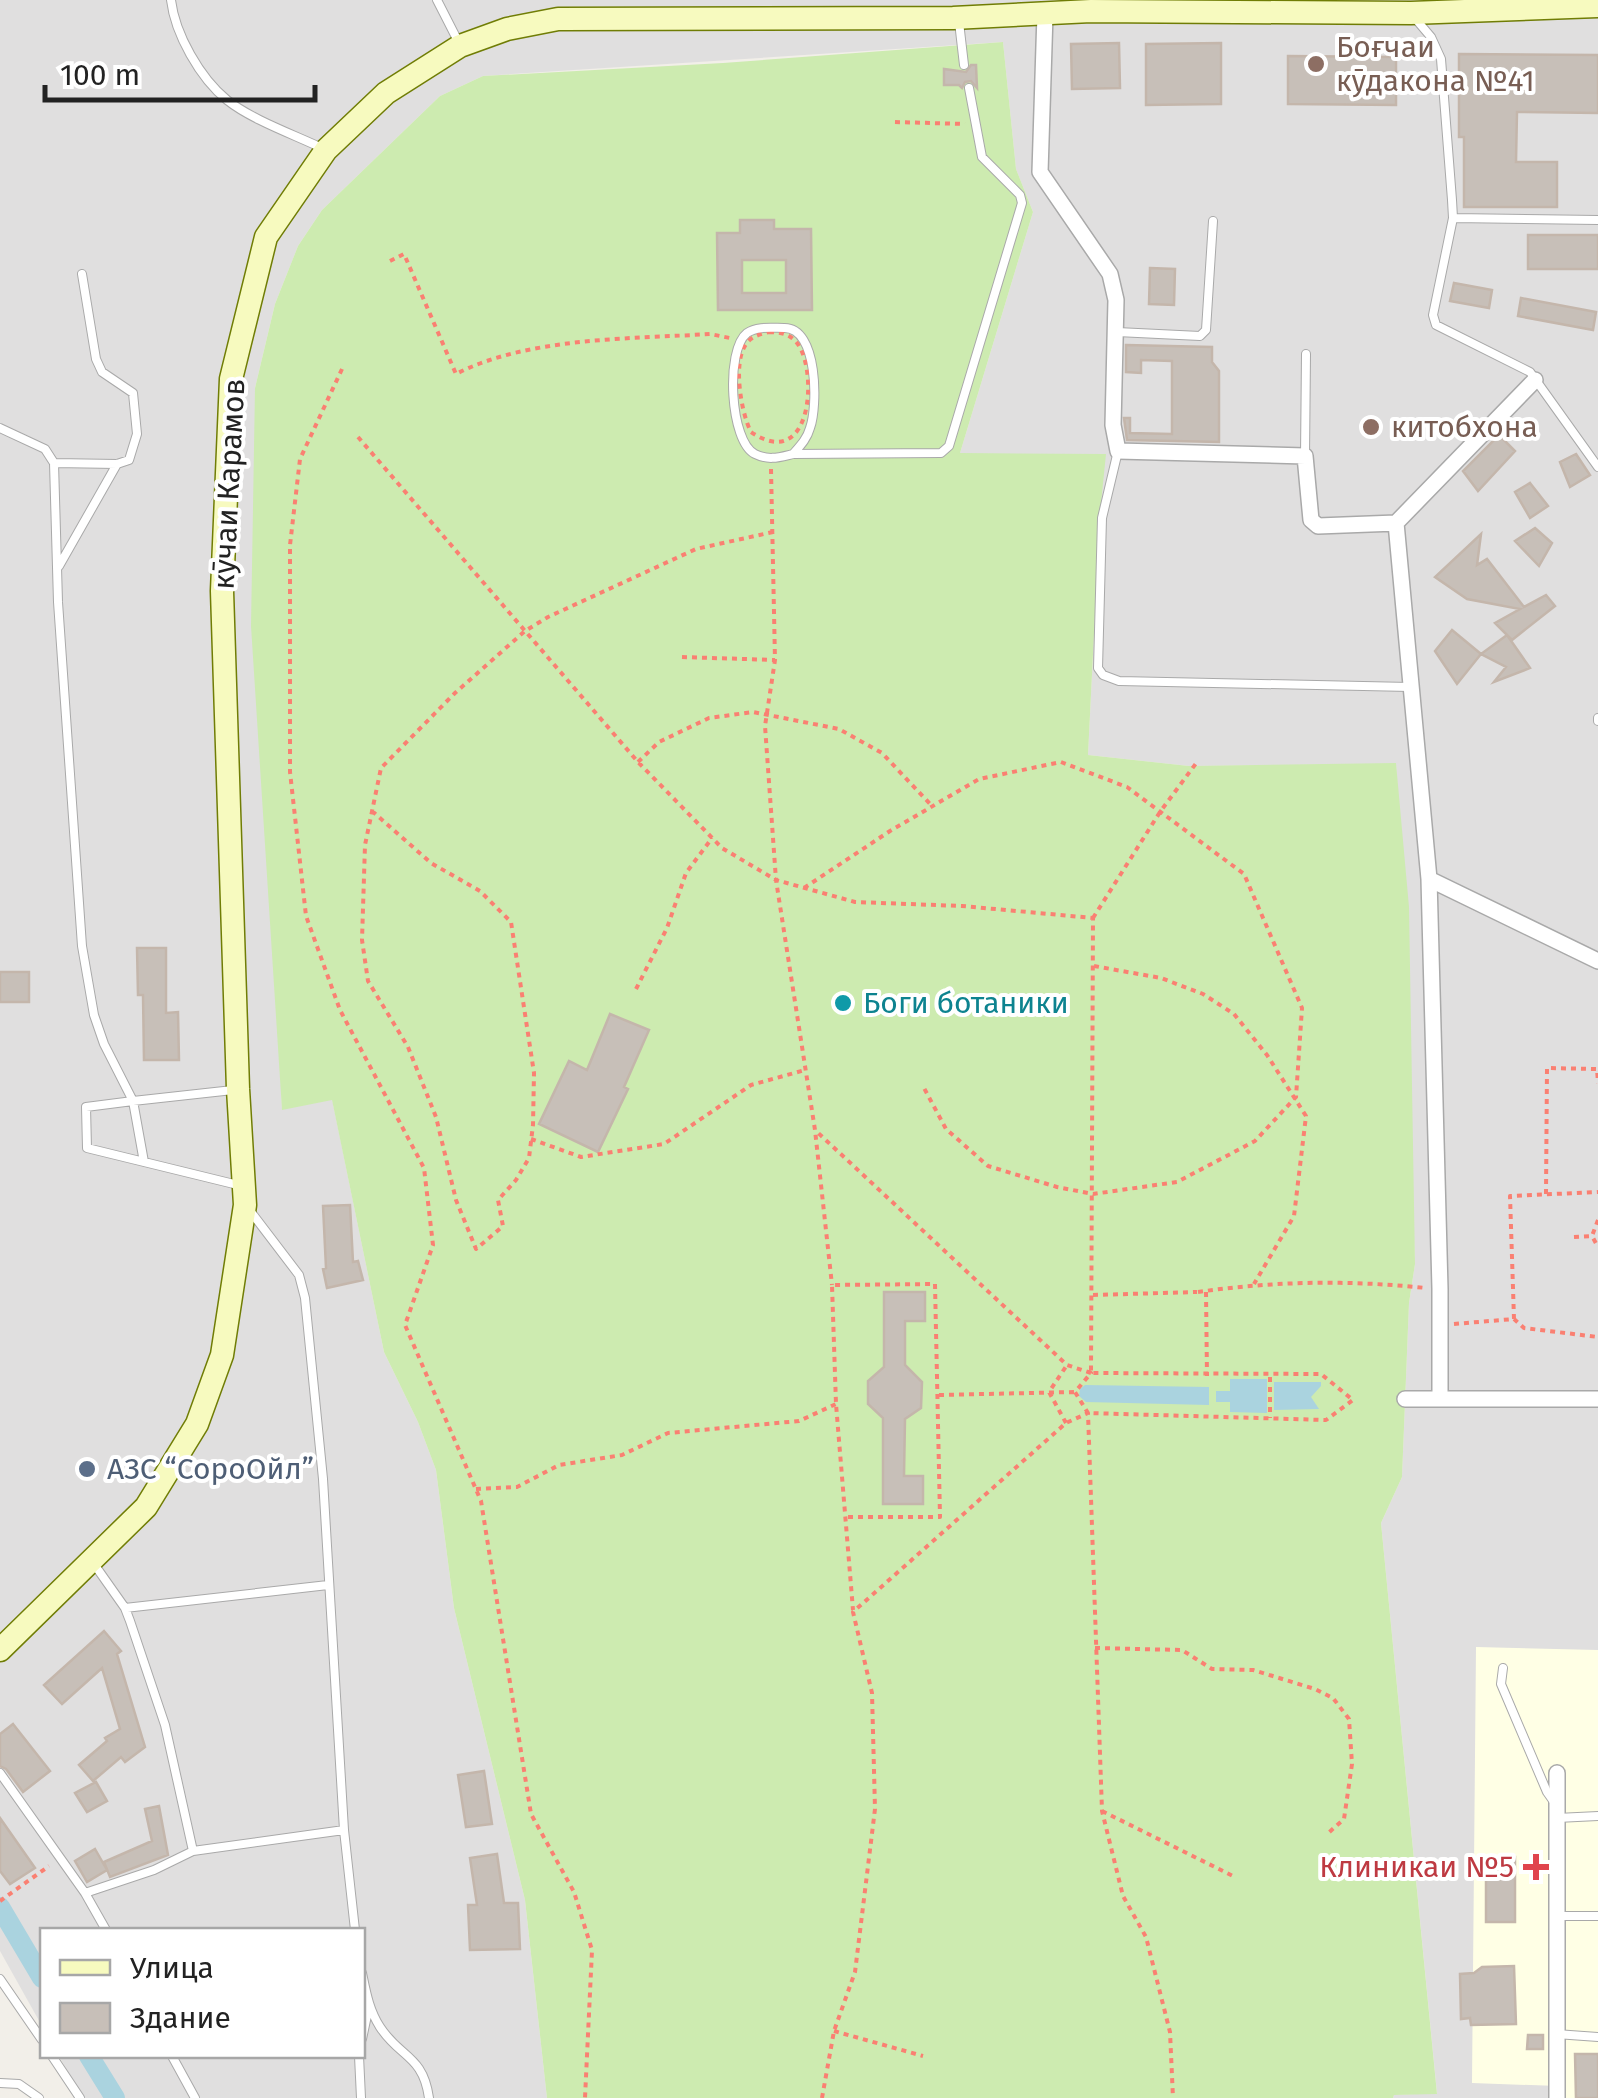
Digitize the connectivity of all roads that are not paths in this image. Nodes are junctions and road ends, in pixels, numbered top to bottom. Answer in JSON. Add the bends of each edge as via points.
{"nodes":[{"id":1,"x":171,"y":0,"type":"edge"},
{"id":2,"x":438,"y":0,"type":"edge"},
{"id":3,"x":1091,"y":6,"type":"edge"},
{"id":4,"x":1598,"y":6,"type":"edge"},
{"id":5,"x":1411,"y":7,"type":"edge"},
{"id":6,"x":1031,"y":10,"type":"edge"},
{"id":7,"x":959,"y":18,"type":"junction"},
{"id":8,"x":460,"y":46,"type":"junction"},
{"id":9,"x":964,"y":64,"type":"dead end"},
{"id":10,"x":968,"y":88,"type":"dead end"},
{"id":11,"x":326,"y":150,"type":"junction"},
{"id":12,"x":1453,"y":218,"type":"junction"},
{"id":13,"x":1598,"y":220,"type":"edge"},
{"id":14,"x":1214,"y":222,"type":"dead end"},
{"id":15,"x":82,"y":274,"type":"dead end"},
{"id":16,"x":1118,"y":332,"type":"junction"},
{"id":17,"x":1306,"y":354,"type":"dead end"},
{"id":18,"x":1535,"y":380,"type":"junction"},
{"id":19,"x":0,"y":428,"type":"edge"},
{"id":20,"x":796,"y":450,"type":"junction"},
{"id":21,"x":1118,"y":451,"type":"junction"},
{"id":22,"x":1305,"y":456,"type":"junction"},
{"id":23,"x":54,"y":463,"type":"junction"},
{"id":24,"x":117,"y":464,"type":"junction"},
{"id":25,"x":1598,"y":467,"type":"edge"},
{"id":26,"x":1396,"y":523,"type":"junction"},
{"id":27,"x":57,"y":570,"type":"junction"},
{"id":28,"x":1410,"y":687,"type":"junction"},
{"id":29,"x":1429,"y":879,"type":"junction"},
{"id":30,"x":1598,"y":962,"type":"edge"},
{"id":31,"x":238,"y":1089,"type":"junction"},
{"id":32,"x":133,"y":1101,"type":"junction"},
{"id":33,"x":144,"y":1162,"type":"junction"},
{"id":34,"x":245,"y":1195,"type":"junction"},
{"id":35,"x":1406,"y":1399,"type":"dead end"},
{"id":36,"x":1440,"y":1399,"type":"junction"},
{"id":37,"x":1598,"y":1399,"type":"edge"},
{"id":38,"x":91,"y":1561,"type":"junction"},
{"id":39,"x":328,"y":1585,"type":"junction"},
{"id":40,"x":125,"y":1608,"type":"junction"},
{"id":41,"x":0,"y":1650,"type":"edge"},
{"id":42,"x":1503,"y":1668,"type":"dead end"},
{"id":43,"x":0,"y":1773,"type":"edge"},
{"id":44,"x":1557,"y":1773,"type":"dead end"},
{"id":45,"x":1557,"y":1812,"type":"junction"},
{"id":46,"x":1598,"y":1816,"type":"edge"},
{"id":47,"x":344,"y":1830,"type":"junction"},
{"id":48,"x":193,"y":1851,"type":"junction"},
{"id":49,"x":85,"y":1894,"type":"junction"},
{"id":50,"x":1557,"y":1916,"type":"junction"},
{"id":51,"x":1598,"y":1916,"type":"edge"},
{"id":52,"x":105,"y":1928,"type":"edge"},
{"id":53,"x":354,"y":1928,"type":"edge"},
{"id":54,"x":0,"y":1979,"type":"edge"},
{"id":55,"x":365,"y":1987,"type":"edge"},
{"id":56,"x":369,"y":2006,"type":"junction"},
{"id":57,"x":365,"y":2024,"type":"edge"},
{"id":58,"x":1556,"y":2034,"type":"junction"},
{"id":59,"x":1598,"y":2036,"type":"edge"},
{"id":60,"x":40,"y":2037,"type":"edge"},
{"id":61,"x":53,"y":2058,"type":"edge"},
{"id":62,"x":173,"y":2058,"type":"edge"},
{"id":63,"x":359,"y":2058,"type":"edge"},
{"id":64,"x":0,"y":2083,"type":"edge"},
{"id":65,"x":39,"y":2098,"type":"edge"},
{"id":66,"x":80,"y":2098,"type":"edge"},
{"id":67,"x":195,"y":2098,"type":"edge"},
{"id":68,"x":361,"y":2098,"type":"edge"},
{"id":69,"x":429,"y":2098,"type":"edge"},
{"id":70,"x":1558,"y":2098,"type":"edge"}],
"edges":[{"from":1,"to":11,"type":"lane","via":[[198,66],[222,96]]},
{"from":2,"to":8,"type":"lane"},
{"from":3,"to":5,"type":"main road","name":"кӯчаи Карамов"},
{"from":3,"to":6,"type":"main road","name":"кӯчаи Карамов"},
{"from":4,"to":5,"type":"main road","name":"кӯчаи Карамов"},
{"from":5,"to":12,"type":"lane","via":[[1441,59]]},
{"from":6,"to":7,"type":"main road","name":"кӯчаи Карамов"},
{"from":6,"to":16,"type":"street","via":[[1040,172],[1110,274]]},
{"from":7,"to":8,"type":"main road","name":"кӯчаи Карамов","via":[[558,19]]},
{"from":7,"to":9,"type":"lane"},
{"from":8,"to":11,"type":"main road","name":"кӯчаи Карамов","via":[[386,93]]},
{"from":10,"to":20,"type":"lane","via":[[982,156],[1022,203],[946,451]]},
{"from":11,"to":31,"type":"main road","name":"кӯчаи Карамов","via":[[266,237],[231,379],[222,591]]},
{"from":12,"to":13,"type":"lane"},
{"from":12,"to":18,"type":"lane","via":[[1436,325]]},
{"from":14,"to":16,"type":"lane","via":[[1206,330],[1200,336]]},
{"from":15,"to":24,"type":"lane","via":[[96,358],[102,372],[133,392],[136,403],[134,450]]},
{"from":16,"to":21,"type":"street"},
{"from":17,"to":22,"type":"lane"},
{"from":18,"to":25,"type":"lane"},
{"from":18,"to":26,"type":"street"},
{"from":19,"to":23,"type":"lane","via":[[45,449]]},
{"from":20,"to":20,"type":"lane","via":[[813,416],[811,353],[792,328],[756,328],[734,356],[737,424],[752,454],[771,459]]},
{"from":21,"to":22,"type":"street"},
{"from":21,"to":28,"type":"lane","via":[[1102,518],[1103,674],[1119,681]]},
{"from":22,"to":26,"type":"street","via":[[1311,520],[1318,526]]},
{"from":23,"to":24,"type":"lane"},
{"from":23,"to":27,"type":"lane"},
{"from":24,"to":27,"type":"lane"},
{"from":26,"to":28,"type":"street"},
{"from":27,"to":32,"type":"lane","via":[[82,946],[99,1030]]},
{"from":28,"to":29,"type":"street"},
{"from":29,"to":30,"type":"street"},
{"from":29,"to":36,"type":"street"},
{"from":31,"to":32,"type":"lane"},
{"from":31,"to":34,"type":"main road","name":"кӯчаи Карамов"},
{"from":32,"to":33,"type":"lane"},
{"from":32,"to":33,"type":"lane","via":[[86,1107],[86,1144]]},
{"from":33,"to":34,"type":"lane"},
{"from":34,"to":38,"type":"main road","name":"кӯчаи Карамов","via":[[222,1356],[197,1424],[146,1508]]},
{"from":34,"to":39,"type":"lane","via":[[299,1275],[305,1298]]},
{"from":35,"to":36,"type":"street"},
{"from":36,"to":37,"type":"street"},
{"from":38,"to":40,"type":"lane"},
{"from":38,"to":41,"type":"main road","name":"кӯчаи Карамов"},
{"from":39,"to":40,"type":"lane"},
{"from":39,"to":47,"type":"lane"},
{"from":40,"to":48,"type":"lane","via":[[166,1725]]},
{"from":42,"to":45,"type":"lane","via":[[1501,1684]]},
{"from":43,"to":49,"type":"lane"},
{"from":44,"to":45,"type":"street"},
{"from":45,"to":46,"type":"lane"},
{"from":45,"to":50,"type":"street"},
{"from":47,"to":48,"type":"lane"},
{"from":47,"to":53,"type":"lane"},
{"from":48,"to":49,"type":"lane"},
{"from":49,"to":52,"type":"lane"},
{"from":50,"to":51,"type":"lane"},
{"from":50,"to":58,"type":"street"},
{"from":54,"to":60,"type":"lane"},
{"from":55,"to":56,"type":"lane"},
{"from":56,"to":57,"type":"lane"},
{"from":56,"to":69,"type":"lane","via":[[381,2029],[420,2067]]},
{"from":58,"to":59,"type":"lane"},
{"from":58,"to":70,"type":"street"},
{"from":61,"to":66,"type":"lane"},
{"from":62,"to":67,"type":"lane"},
{"from":63,"to":68,"type":"lane"},
{"from":64,"to":65,"type":"lane","via":[[19,2084]]}]}
